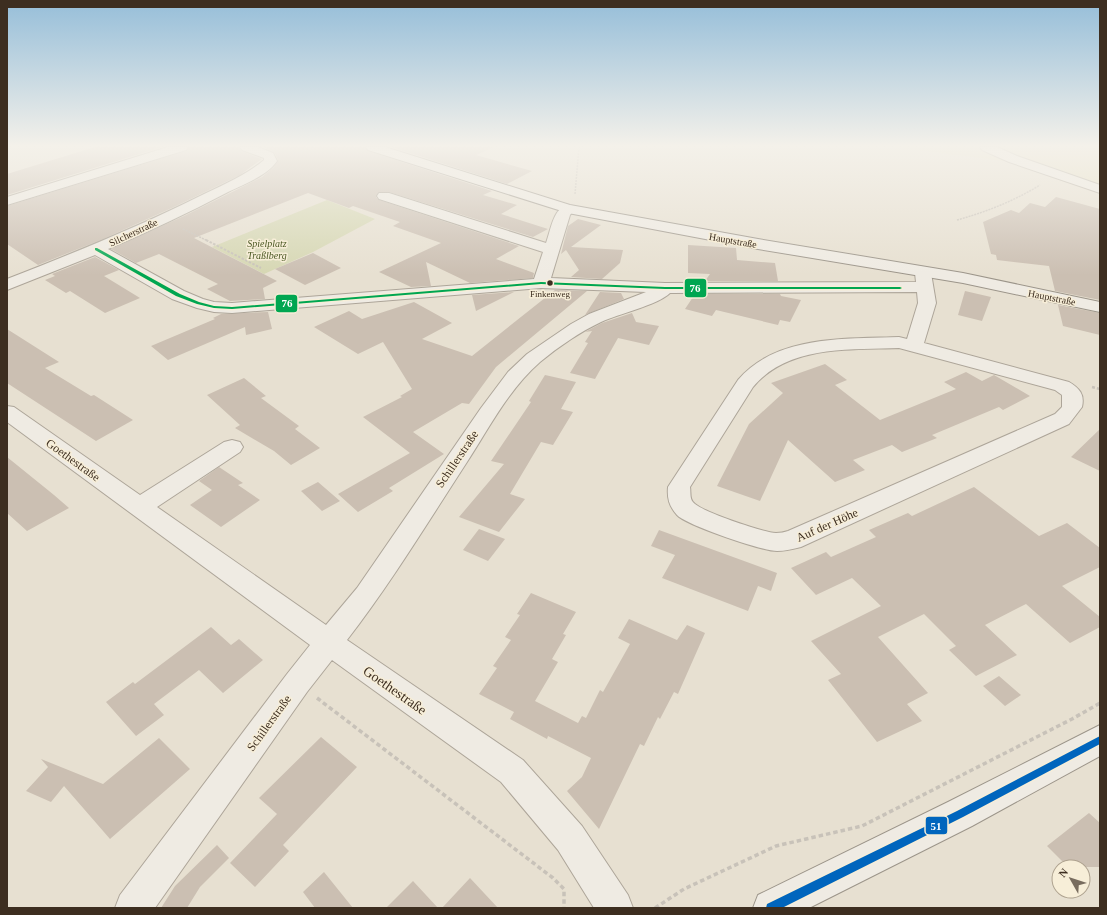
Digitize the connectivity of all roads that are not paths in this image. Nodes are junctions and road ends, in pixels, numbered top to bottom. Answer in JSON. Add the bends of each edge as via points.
{"nodes":[{"id":1,"x":44,"y":190,"type":"edge"},
{"id":2,"x":220,"y":190,"type":"edge"},
{"id":3,"x":507,"y":190,"type":"edge"},
{"id":4,"x":384,"y":196,"type":"dead end"},
{"id":5,"x":7,"y":201,"type":"edge"},
{"id":6,"x":568,"y":209,"type":"junction"},
{"id":7,"x":552,"y":248,"type":"junction"},
{"id":8,"x":96,"y":249,"type":"junction"},
{"id":9,"x":924,"y":279,"type":"junction"},
{"id":10,"x":540,"y":283,"type":"junction"},
{"id":11,"x":7,"y":285,"type":"edge"},
{"id":12,"x":665,"y":288,"type":"junction"},
{"id":13,"x":1100,"y":307,"type":"edge"},
{"id":14,"x":914,"y":346,"type":"junction"},
{"id":15,"x":7,"y":412,"type":"edge"},
{"id":16,"x":232,"y":447,"type":"dead end"},
{"id":17,"x":139,"y":507,"type":"junction"},
{"id":18,"x":329,"y":643,"type":"junction"},
{"id":19,"x":1100,"y":740,"type":"edge"},
{"id":20,"x":133,"y":908,"type":"edge"},
{"id":21,"x":615,"y":908,"type":"edge"},
{"id":22,"x":771,"y":908,"type":"edge"}],
"edges":[{"from":1,"to":5,"type":"street"},
{"from":2,"to":8,"type":"street","name":"Silcherstraße"},
{"from":3,"to":6,"type":"street","name":"Hauptstraße"},
{"from":4,"to":7,"type":"street","via":[[540,247]]},
{"from":6,"to":7,"type":"street","via":[[563,214]]},
{"from":6,"to":9,"type":"street","name":"Hauptstraße","via":[[758,244]]},
{"from":7,"to":10,"type":"street"},
{"from":8,"to":10,"type":"street","via":[[178,295],[214,307],[232,308]]},
{"from":8,"to":11,"type":"street","name":"Silcherstraße"},
{"from":9,"to":12,"type":"street","name":"Schillerstraße"},
{"from":9,"to":13,"type":"street","name":"Hauptstraße"},
{"from":9,"to":14,"type":"street","via":[[927,303]]},
{"from":10,"to":12,"type":"street"},
{"from":12,"to":18,"type":"street","name":"Schillerstraße","via":[[660,293],[595,318],[577,328],[534,358],[515,376],[366,596]]},
{"from":14,"to":14,"type":"street","name":"Auf der Höhe","via":[[899,342],[828,346],[798,351],[759,370],[745,384],[679,487],[678,500],[686,510],[705,520],[776,542],[792,540],[1062,419],[1071,410],[1074,402],[1071,392],[1062,386]]},
{"from":15,"to":17,"type":"street","name":"Goethestraße"},
{"from":16,"to":17,"type":"street"},
{"from":17,"to":18,"type":"street","name":"Goethestraße"},
{"from":18,"to":20,"type":"street","name":"Schillerstraße"},
{"from":18,"to":21,"type":"street","name":"Goethestraße","via":[[512,771],[570,838]]},
{"from":19,"to":22,"type":"street","via":[[960,814]]}]}
